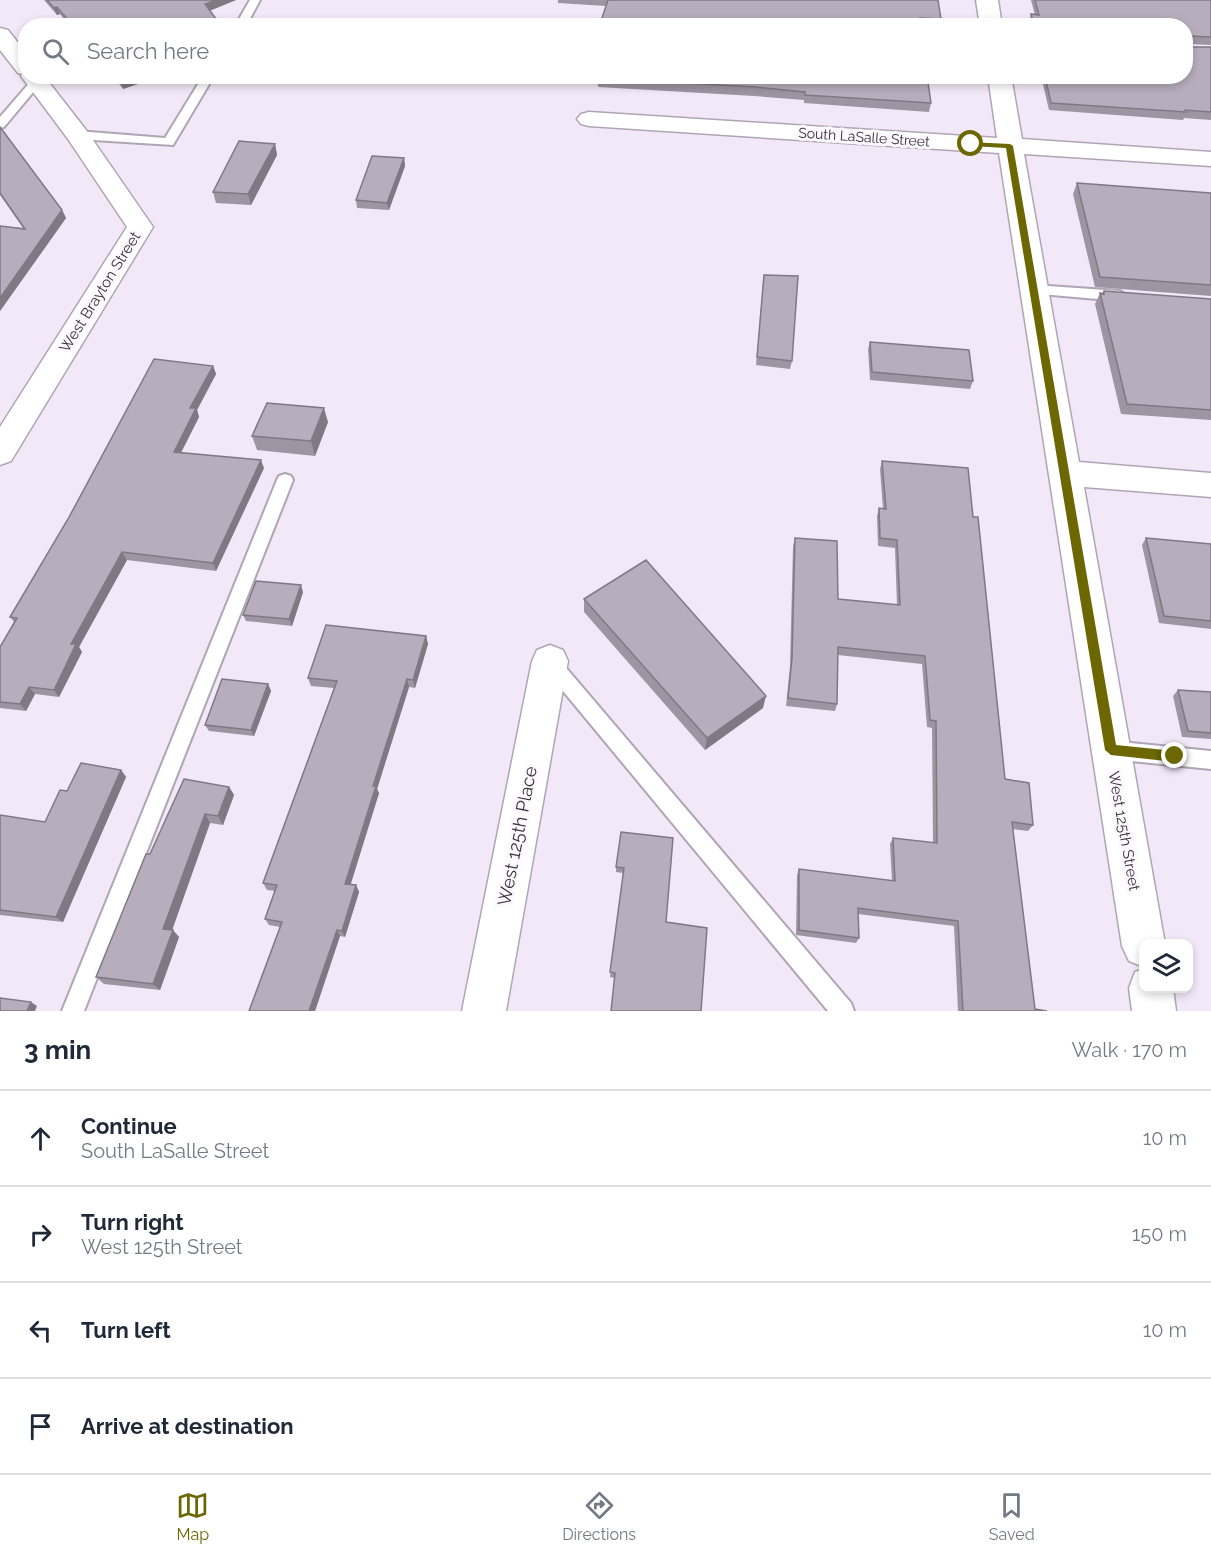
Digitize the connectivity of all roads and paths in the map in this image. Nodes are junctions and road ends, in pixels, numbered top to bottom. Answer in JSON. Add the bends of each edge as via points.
{"nodes":[{"id":1,"x":255,"y":0,"type":"edge"},
{"id":2,"x":987,"y":0,"type":"edge"},
{"id":3,"x":245,"y":18,"type":"edge"},
{"id":4,"x":990,"y":18,"type":"edge"},
{"id":5,"x":0,"y":35,"type":"edge"},
{"id":6,"x":18,"y":59,"type":"edge"},
{"id":7,"x":26,"y":84,"type":"edge"},
{"id":8,"x":37,"y":84,"type":"edge"},
{"id":9,"x":204,"y":84,"type":"edge"},
{"id":10,"x":1000,"y":84,"type":"edge"},
{"id":11,"x":589,"y":119,"type":"dead end"},
{"id":12,"x":0,"y":124,"type":"edge"},
{"id":13,"x":77,"y":135,"type":"junction"},
{"id":14,"x":1010,"y":146,"type":"junction"},
{"id":15,"x":1211,"y":159,"type":"edge"},
{"id":16,"x":1034,"y":290,"type":"junction"},
{"id":17,"x":1134,"y":297,"type":"edge"},
{"id":18,"x":0,"y":453,"type":"edge"},
{"id":19,"x":1065,"y":474,"type":"junction"},
{"id":20,"x":285,"y":480,"type":"dead end"},
{"id":21,"x":1211,"y":485,"type":"edge"},
{"id":22,"x":550,"y":661,"type":"joint"},
{"id":23,"x":1111,"y":750,"type":"junction"},
{"id":24,"x":1211,"y":760,"type":"edge"},
{"id":25,"x":1142,"y":939,"type":"edge"},
{"id":26,"x":1152,"y":993,"type":"edge"},
{"id":27,"x":73,"y":1011,"type":"edge"},
{"id":28,"x":484,"y":1011,"type":"edge"},
{"id":29,"x":843,"y":1011,"type":"edge"},
{"id":30,"x":1154,"y":1011,"type":"edge"}],
"edges":[{"from":1,"to":3,"type":"lane"},
{"from":2,"to":4,"type":"street"},
{"from":5,"to":6,"type":"street","name":"West Brayton Street"},
{"from":7,"to":12,"type":"lane"},
{"from":8,"to":13,"type":"street","name":"West Brayton Street"},
{"from":9,"to":13,"type":"lane","via":[[169,142]]},
{"from":10,"to":14,"type":"street","name":"West 125th Street"},
{"from":11,"to":14,"type":"street","name":"South LaSalle Street"},
{"from":13,"to":18,"type":"street","name":"West Brayton Street","via":[[140,227]]},
{"from":14,"to":15,"type":"street","name":"South LaSalle Street"},
{"from":14,"to":16,"type":"street","name":"West 125th Street"},
{"from":16,"to":17,"type":"lane"},
{"from":16,"to":19,"type":"street","name":"West 125th Street"},
{"from":19,"to":21,"type":"street"},
{"from":19,"to":23,"type":"street","name":"West 125th Street"},
{"from":20,"to":27,"type":"lane"},
{"from":22,"to":28,"type":"street","name":"West 125th Place"},
{"from":22,"to":29,"type":"lane"},
{"from":23,"to":24,"type":"lane"},
{"from":23,"to":25,"type":"street","name":"West 125th Street"},
{"from":26,"to":30,"type":"street"}]}
